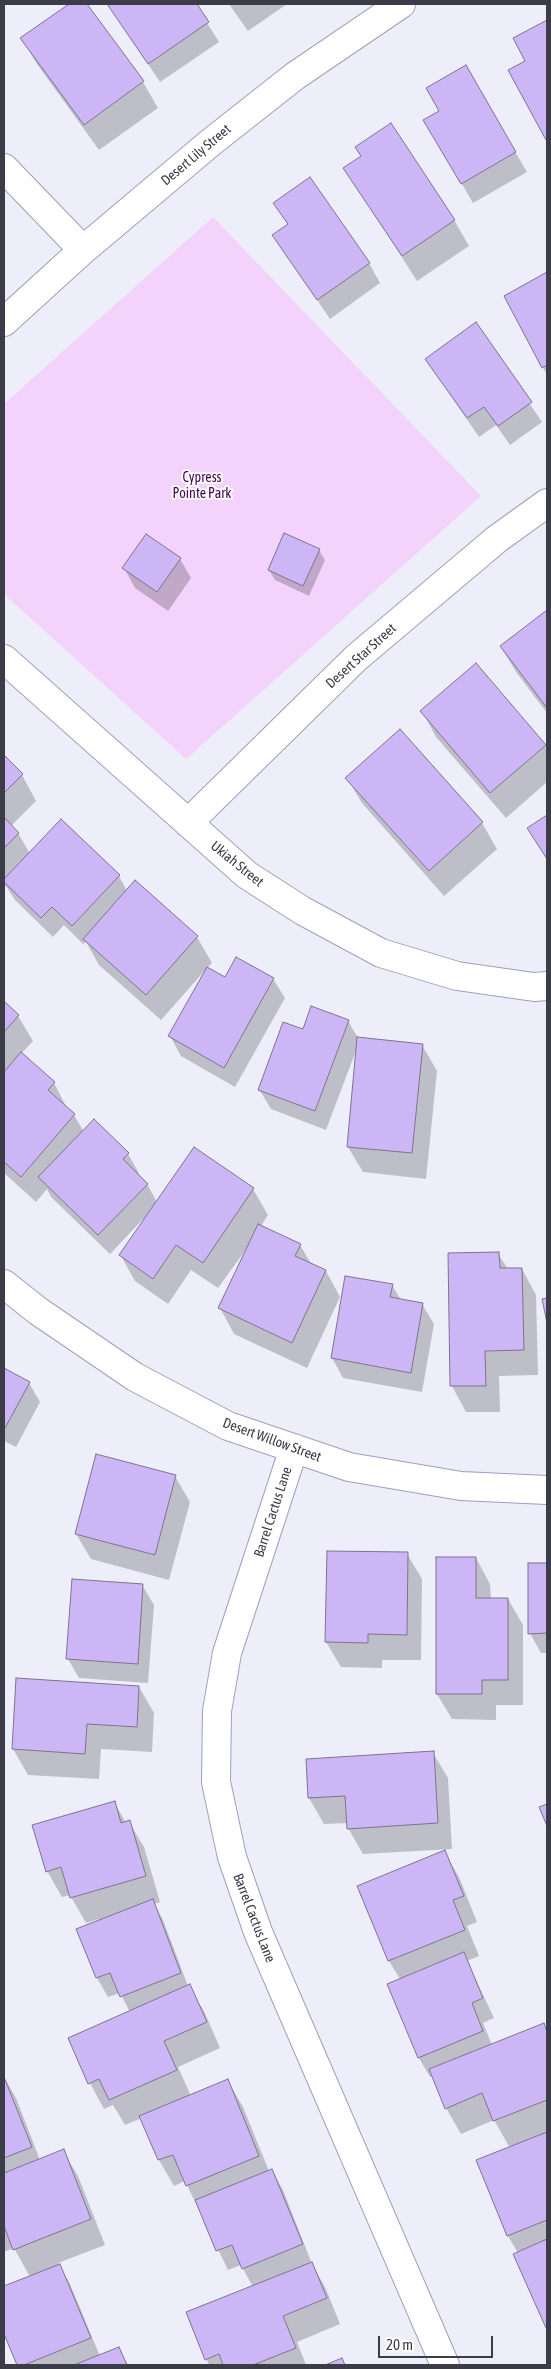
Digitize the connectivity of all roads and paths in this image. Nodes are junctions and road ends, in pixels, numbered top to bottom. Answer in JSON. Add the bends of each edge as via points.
{"nodes":[{"id":1,"x":401,"y":4,"type":"edge"},
{"id":2,"x":4,"y":168,"type":"edge"},
{"id":3,"x":83,"y":250,"type":"junction"},
{"id":4,"x":4,"y":322,"type":"edge"},
{"id":5,"x":547,"y":503,"type":"edge"},
{"id":6,"x":4,"y":659,"type":"edge"},
{"id":7,"x":188,"y":823,"type":"junction"},
{"id":8,"x":547,"y":986,"type":"edge"},
{"id":9,"x":4,"y":1284,"type":"edge"},
{"id":10,"x":294,"y":1448,"type":"junction"},
{"id":11,"x":547,"y":1490,"type":"edge"},
{"id":12,"x":445,"y":2365,"type":"edge"}],
"edges":[{"from":1,"to":3,"type":"street","name":"Desert Lily Street","via":[[295,76]]},
{"from":2,"to":3,"type":"street"},
{"from":3,"to":4,"type":"street","name":"Desert Lily Street"},
{"from":5,"to":7,"type":"street","name":"Desert Star Street","via":[[497,539],[356,658]]},
{"from":6,"to":7,"type":"street","name":"Ukiah Street"},
{"from":7,"to":8,"type":"street","name":"Ukiah Street","via":[[247,876],[302,911],[381,954],[457,976]]},
{"from":9,"to":10,"type":"street","name":"Desert Willow Street","via":[[135,1377],[228,1426]]},
{"from":10,"to":11,"type":"street","name":"Desert Willow Street","via":[[349,1467],[452,1484]]},
{"from":10,"to":12,"type":"street","name":"Barrel Cactus Lane","via":[[228,1653],[217,1711],[216,1782],[232,1857],[258,1932]]}]}
